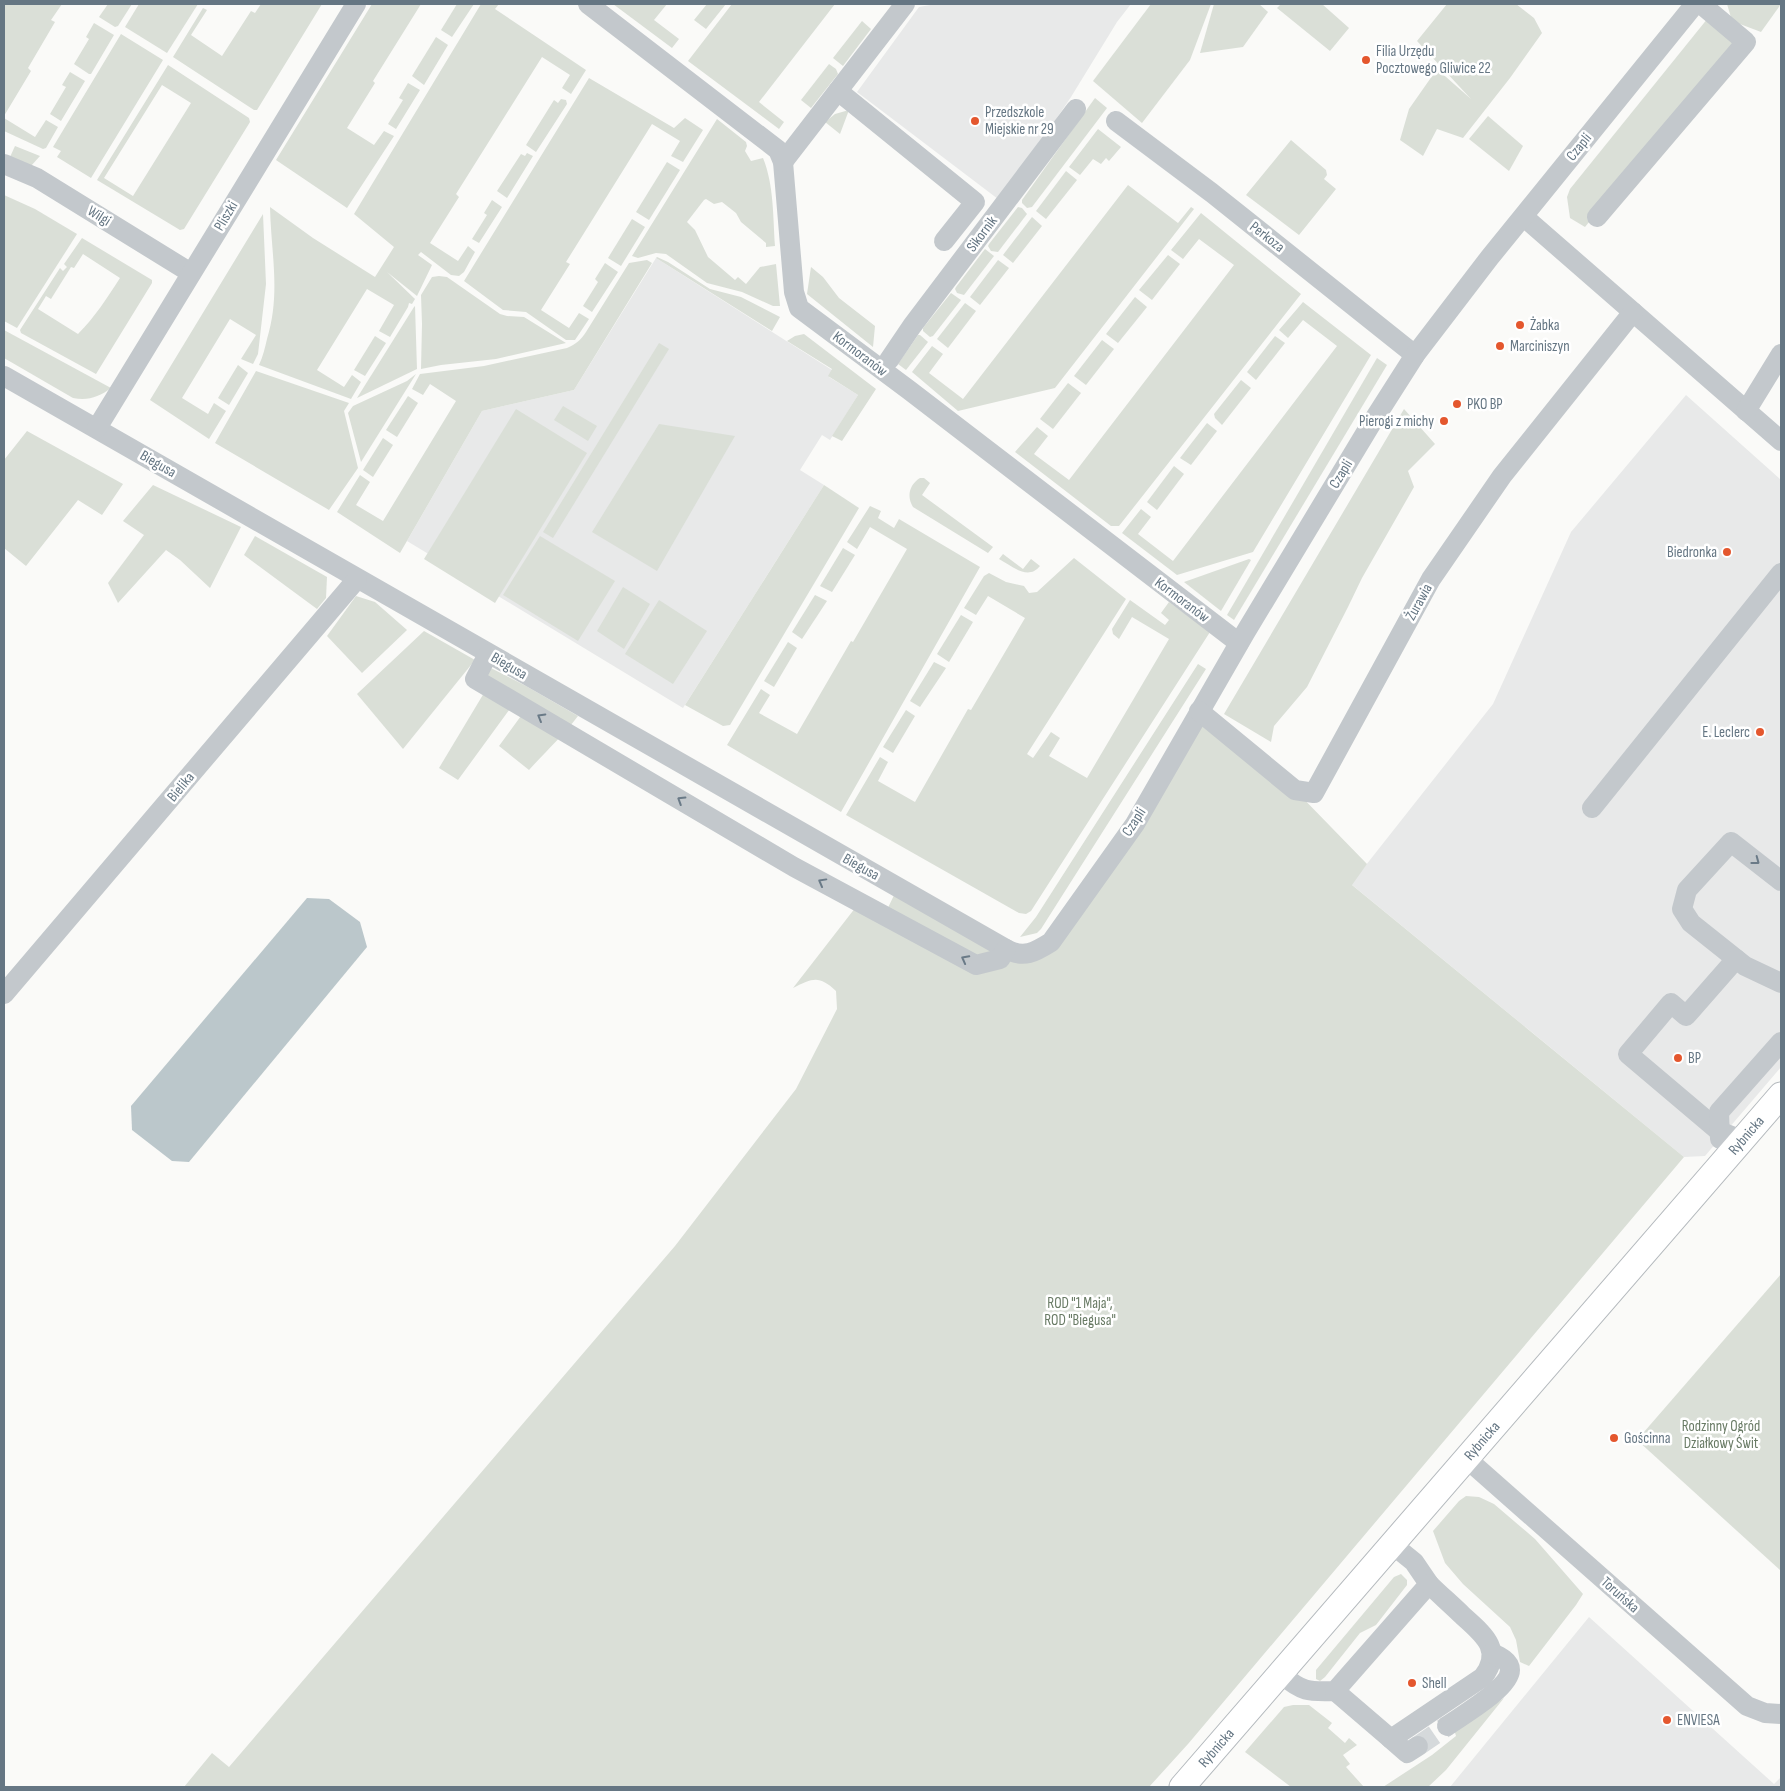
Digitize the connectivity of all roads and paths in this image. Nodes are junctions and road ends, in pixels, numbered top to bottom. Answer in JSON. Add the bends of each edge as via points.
{"nodes":[{"id":1,"x":356,"y":4,"type":"edge"},
{"id":2,"x":588,"y":4,"type":"edge"},
{"id":3,"x":905,"y":4,"type":"edge"},
{"id":4,"x":1695,"y":4,"type":"edge"},
{"id":5,"x":1701,"y":4,"type":"edge"},
{"id":6,"x":838,"y":91,"type":"junction"},
{"id":7,"x":1076,"y":109,"type":"dead end"},
{"id":8,"x":1116,"y":121,"type":"dead end"},
{"id":9,"x":783,"y":162,"type":"junction"},
{"id":10,"x":4,"y":164,"type":"edge"},
{"id":11,"x":1524,"y":216,"type":"junction"},
{"id":12,"x":1597,"y":217,"type":"dead end"},
{"id":13,"x":944,"y":241,"type":"dead end"},
{"id":14,"x":192,"y":273,"type":"junction"},
{"id":15,"x":1633,"y":312,"type":"junction"},
{"id":16,"x":1781,"y":354,"type":"edge"},
{"id":17,"x":1415,"y":355,"type":"junction"},
{"id":18,"x":889,"y":360,"type":"dead end"},
{"id":19,"x":4,"y":376,"type":"edge"},
{"id":20,"x":1746,"y":411,"type":"junction"},
{"id":21,"x":97,"y":428,"type":"junction"},
{"id":22,"x":1781,"y":441,"type":"edge"},
{"id":23,"x":1781,"y":573,"type":"edge"},
{"id":24,"x":357,"y":579,"type":"junction"},
{"id":25,"x":1239,"y":643,"type":"junction"},
{"id":26,"x":488,"y":654,"type":"junction"},
{"id":27,"x":1199,"y":711,"type":"junction"},
{"id":28,"x":1592,"y":808,"type":"dead end"},
{"id":29,"x":1781,"y":880,"type":"edge"},
{"id":30,"x":1011,"y":952,"type":"junction"},
{"id":31,"x":1736,"y":958,"type":"junction"},
{"id":32,"x":1781,"y":983,"type":"edge"},
{"id":33,"x":4,"y":994,"type":"edge"},
{"id":34,"x":1781,"y":1042,"type":"edge"},
{"id":35,"x":1781,"y":1095,"type":"edge"},
{"id":36,"x":1719,"y":1131,"type":"junction"},
{"id":37,"x":1742,"y":1140,"type":"junction"},
{"id":38,"x":1721,"y":1164,"type":"junction"},
{"id":39,"x":1468,"y":1459,"type":"junction"},
{"id":40,"x":1393,"y":1545,"type":"junction"},
{"id":41,"x":1429,"y":1584,"type":"junction"},
{"id":42,"x":1492,"y":1652,"type":"junction"},
{"id":43,"x":1282,"y":1674,"type":"junction"},
{"id":44,"x":1335,"y":1690,"type":"junction"},
{"id":45,"x":1781,"y":1714,"type":"edge"},
{"id":46,"x":1447,"y":1726,"type":"tunnel mouth"},
{"id":47,"x":1392,"y":1739,"type":"junction"},
{"id":48,"x":1418,"y":1746,"type":"tunnel mouth"},
{"id":49,"x":1182,"y":1787,"type":"edge"}],
"edges":[{"from":1,"to":14,"type":"street","name":"Pliszki"},
{"from":2,"to":9,"type":"street","via":[[778,150]]},
{"from":3,"to":6,"type":"street"},
{"from":4,"to":11,"type":"street","name":"Czapli"},
{"from":5,"to":12,"type":"street","via":[[1746,42]]},
{"from":6,"to":9,"type":"street"},
{"from":6,"to":13,"type":"street","via":[[975,202]]},
{"from":7,"to":18,"type":"street","name":"Sikornik"},
{"from":8,"to":17,"type":"street","name":"Perkoza"},
{"from":9,"to":25,"type":"street","name":"Kormoranów","via":[[794,292],[799,308]]},
{"from":10,"to":14,"type":"street","name":"Wilgi","via":[[37,178]]},
{"from":11,"to":15,"type":"street"},
{"from":11,"to":17,"type":"street","name":"Czapli"},
{"from":14,"to":21,"type":"street","name":"Pliszki"},
{"from":15,"to":20,"type":"street"},
{"from":15,"to":27,"type":"street","name":"Żurawia","via":[[1502,476],[1431,578],[1314,793],[1295,790]]},
{"from":16,"to":20,"type":"street"},
{"from":17,"to":25,"type":"street","name":"Czapli"},
{"from":19,"to":21,"type":"street","name":"Biegusa"},
{"from":20,"to":22,"type":"street"},
{"from":21,"to":24,"type":"street","name":"Biegusa"},
{"from":23,"to":28,"type":"street"},
{"from":24,"to":26,"type":"street","name":"Biegusa"},
{"from":24,"to":33,"type":"street","name":"Bielika"},
{"from":25,"to":27,"type":"street","name":"Czapli"},
{"from":26,"to":30,"type":"street","name":"Biegusa"},
{"from":30,"to":26,"type":"street","one_way":true,"via":[[1000,959],[976,965],[794,867],[475,679]]},
{"from":27,"to":30,"type":"street","name":"Czapli","via":[[1135,824],[1051,942],[1033,953]]},
{"from":31,"to":29,"type":"street","one_way":true,"via":[[1691,923],[1682,909],[1687,890],[1731,842]]},
{"from":31,"to":32,"type":"street"},
{"from":31,"to":36,"type":"street","via":[[1686,1016],[1671,1003],[1628,1054]]},
{"from":34,"to":36,"type":"street","via":[[1719,1112]]},
{"from":35,"to":37,"type":"main road","name":"Rybnicka"},
{"from":36,"to":37,"type":"street"},
{"from":36,"to":38,"type":"street"},
{"from":37,"to":38,"type":"main road","name":"Rybnicka"},
{"from":38,"to":39,"type":"main road","name":"Rybnicka"},
{"from":39,"to":40,"type":"main road","name":"Rybnicka"},
{"from":39,"to":45,"type":"street","name":"Toruńska","via":[[1747,1706]]},
{"from":40,"to":41,"type":"street","via":[[1414,1562]]},
{"from":40,"to":43,"type":"main road","name":"Rybnicka"},
{"from":41,"to":42,"type":"street","via":[[1482,1632]]},
{"from":41,"to":44,"type":"street"},
{"from":42,"to":46,"type":"street","via":[[1509,1665],[1508,1678],[1494,1694]]},
{"from":42,"to":47,"type":"street","via":[[1492,1663],[1483,1677]]},
{"from":43,"to":44,"type":"street","via":[[1296,1687],[1313,1692]]},
{"from":43,"to":49,"type":"main road","name":"Rybnicka"},
{"from":44,"to":47,"type":"street"},
{"from":47,"to":48,"type":"street","via":[[1407,1753]]}]}
